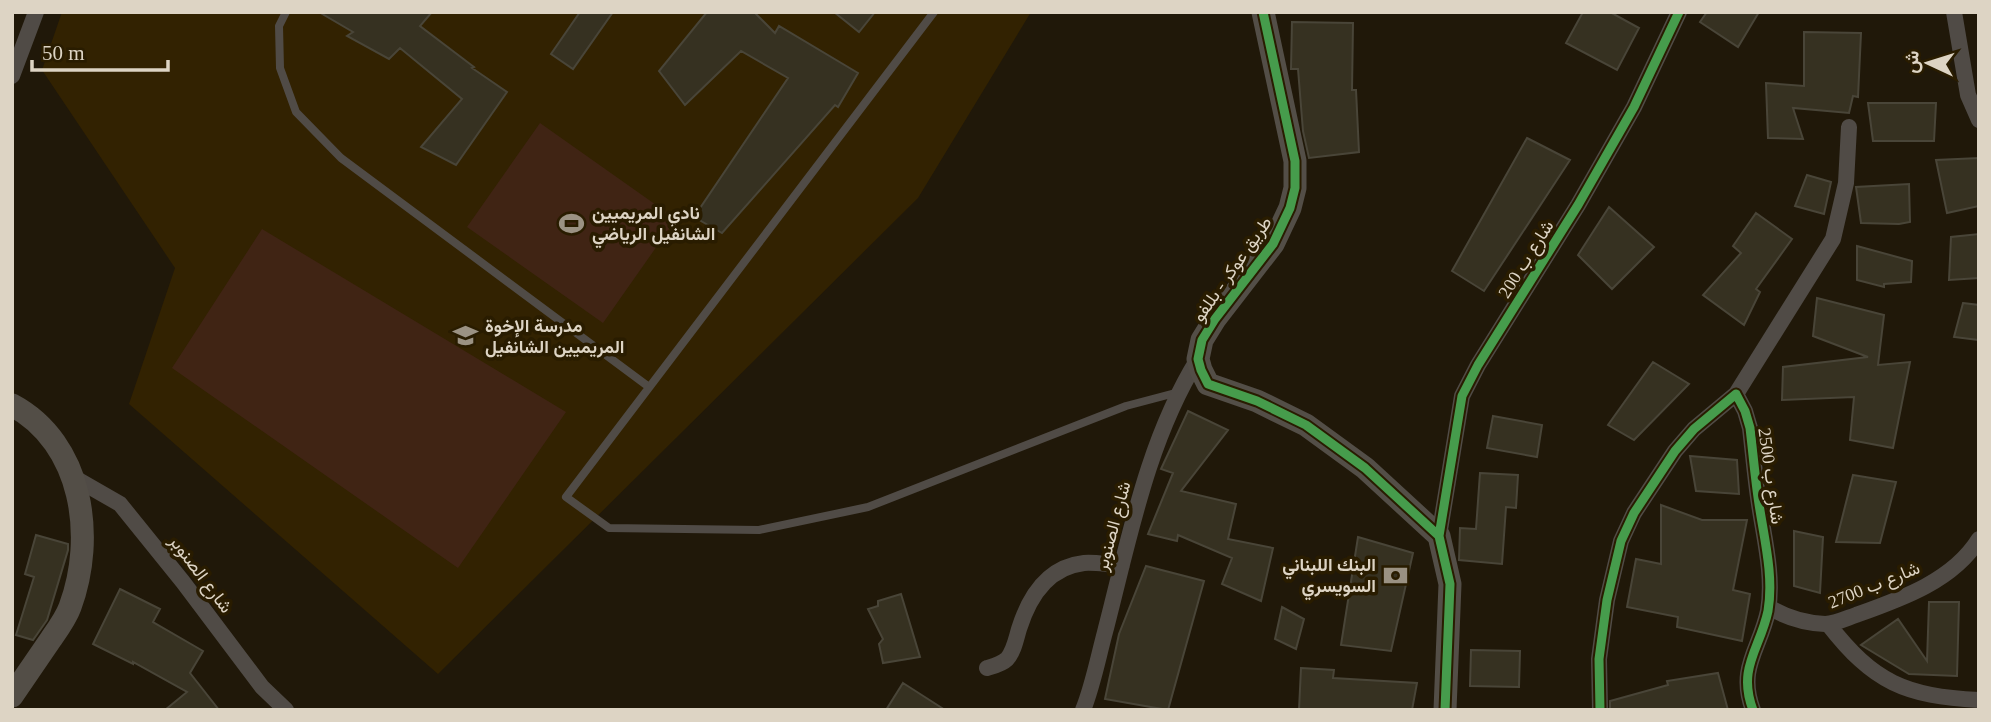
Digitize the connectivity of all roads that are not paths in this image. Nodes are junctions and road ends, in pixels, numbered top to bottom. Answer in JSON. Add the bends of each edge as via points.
{"nodes":[{"id":1,"x":36,"y":12,"type":"edge"},
{"id":2,"x":284,"y":12,"type":"edge"},
{"id":3,"x":934,"y":12,"type":"edge"},
{"id":4,"x":1263,"y":12,"type":"edge"},
{"id":5,"x":1679,"y":12,"type":"edge"},
{"id":6,"x":1954,"y":12,"type":"edge"},
{"id":7,"x":1979,"y":66,"type":"edge"},
{"id":8,"x":1961,"y":67,"type":"junction"},
{"id":9,"x":12,"y":76,"type":"edge"},
{"id":10,"x":1979,"y":120,"type":"edge"},
{"id":11,"x":1849,"y":127,"type":"dead end"},
{"id":12,"x":1198,"y":359,"type":"junction"},
{"id":13,"x":649,"y":387,"type":"junction"},
{"id":14,"x":1179,"y":392,"type":"junction"},
{"id":15,"x":1736,"y":394,"type":"junction"},
{"id":16,"x":12,"y":405,"type":"edge"},
{"id":17,"x":73,"y":477,"type":"junction"},
{"id":18,"x":1439,"y":536,"type":"junction"},
{"id":19,"x":1979,"y":539,"type":"edge"},
{"id":20,"x":1122,"y":565,"type":"junction"},
{"id":21,"x":1769,"y":607,"type":"junction"},
{"id":22,"x":1828,"y":624,"type":"junction"},
{"id":23,"x":987,"y":668,"type":"dead end"},
{"id":24,"x":12,"y":696,"type":"edge"},
{"id":25,"x":1979,"y":700,"type":"edge"},
{"id":26,"x":286,"y":710,"type":"edge"},
{"id":27,"x":1083,"y":710,"type":"edge"},
{"id":28,"x":1445,"y":710,"type":"edge"},
{"id":29,"x":1600,"y":710,"type":"edge"},
{"id":30,"x":1753,"y":710,"type":"edge"}],
"edges":[{"from":1,"to":9,"type":"street"},
{"from":2,"to":13,"type":"lane","via":[[279,26],[280,68],[296,112],[341,158]]},
{"from":3,"to":13,"type":"lane"},
{"from":4,"to":12,"type":"street","name":"طريق عوكر - بللفو","via":[[1295,161],[1295,188],[1273,244],[1215,318],[1202,340]]},
{"from":5,"to":18,"type":"street","name":"شارع ب 200","via":[[1634,107],[1462,396]]},
{"from":6,"to":8,"type":"street"},
{"from":7,"to":8,"type":"street"},
{"from":8,"to":10,"type":"street"},
{"from":11,"to":15,"type":"street","via":[[1846,183],[1833,239]]},
{"from":12,"to":14,"type":"street","name":"شارع الصنوبر"},
{"from":12,"to":18,"type":"street","via":[[1208,384],[1306,425],[1365,468]]},
{"from":13,"to":14,"type":"lane","via":[[566,497],[609,528],[759,530],[868,507],[1126,406]]},
{"from":14,"to":20,"type":"street","name":"شارع الصنوبر","via":[[1157,446]]},
{"from":15,"to":21,"type":"street","name":"شارع ب 2500","via":[[1750,428]]},
{"from":15,"to":29,"type":"street","via":[[1675,451],[1621,541],[1599,659]]},
{"from":16,"to":17,"type":"street","via":[[49,434]]},
{"from":17,"to":24,"type":"street","via":[[83,528],[78,584],[70,610]]},
{"from":17,"to":26,"type":"street","name":"شارع الصنوبر","via":[[120,504],[262,687]]},
{"from":18,"to":28,"type":"street","via":[[1450,584]]},
{"from":19,"to":22,"type":"street","name":"شارع ب 2700","via":[[1953,569],[1932,583]]},
{"from":20,"to":23,"type":"street","via":[[1085,563],[1051,576],[1034,593],[1012,652],[1005,661]]},
{"from":20,"to":27,"type":"street","name":"شارع الصنوبر"},
{"from":21,"to":22,"type":"street","name":"شارع ب 2700","via":[[1782,615]]},
{"from":21,"to":30,"type":"street","name":"شارع ب 2500","via":[[1747,671]]},
{"from":22,"to":25,"type":"street","via":[[1861,663],[1898,686],[1942,698]]}]}
